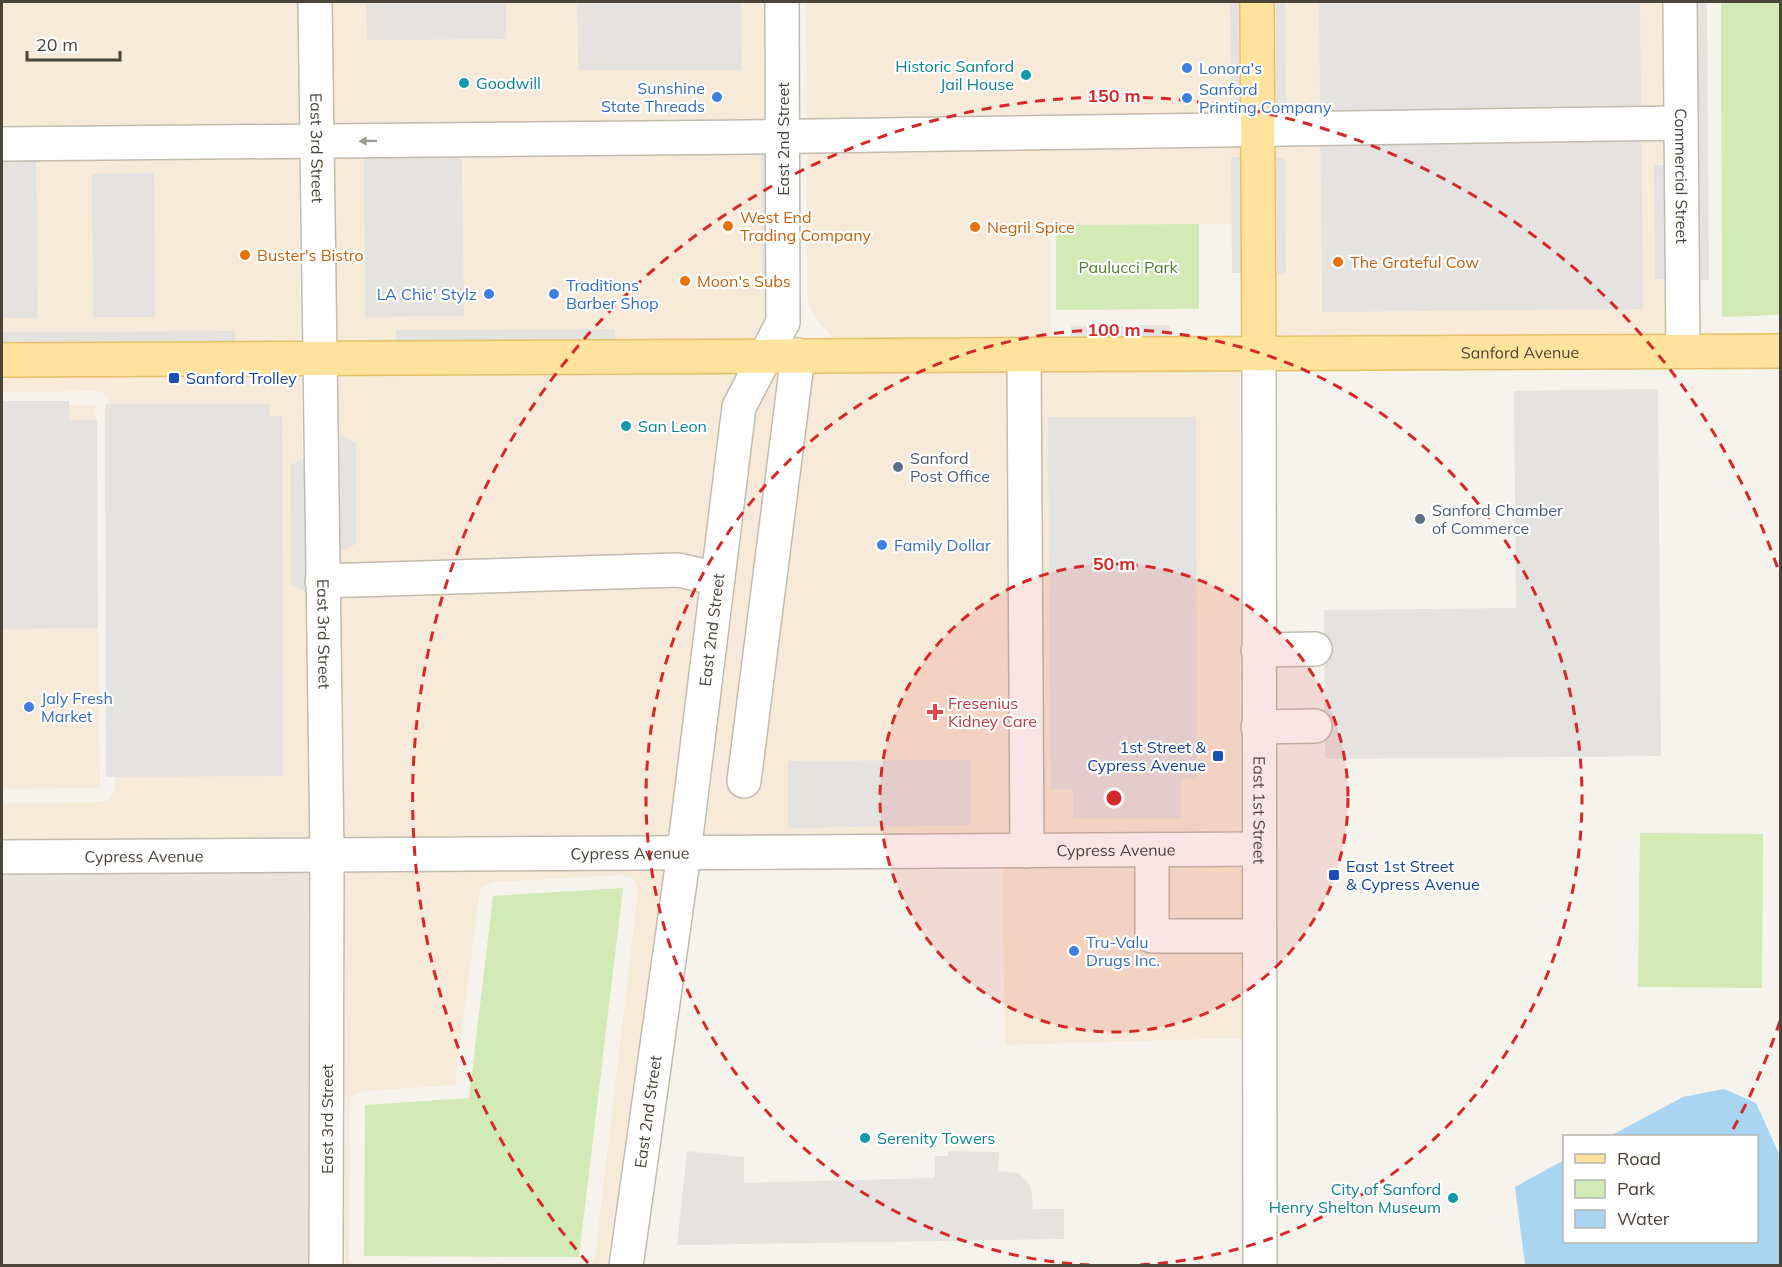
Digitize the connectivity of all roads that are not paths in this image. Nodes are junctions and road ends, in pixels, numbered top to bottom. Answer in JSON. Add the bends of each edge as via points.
{"nodes":[{"id":1,"x":315,"y":2,"type":"edge"},
{"id":2,"x":782,"y":2,"type":"edge"},
{"id":3,"x":1257,"y":2,"type":"edge"},
{"id":4,"x":1680,"y":2,"type":"edge"},
{"id":5,"x":1681,"y":123,"type":"junction"},
{"id":6,"x":1258,"y":129,"type":"junction"},
{"id":7,"x":783,"y":137,"type":"junction"},
{"id":8,"x":316,"y":141,"type":"junction"},
{"id":9,"x":2,"y":144,"type":"edge"},
{"id":10,"x":1683,"y":351,"type":"junction"},
{"id":11,"x":1780,"y":351,"type":"edge"},
{"id":12,"x":1024,"y":354,"type":"junction"},
{"id":13,"x":1259,"y":354,"type":"junction"},
{"id":14,"x":765,"y":355,"type":"junction"},
{"id":15,"x":798,"y":355,"type":"junction"},
{"id":16,"x":319,"y":358,"type":"junction"},
{"id":17,"x":2,"y":360,"type":"edge"},
{"id":18,"x":718,"y":579,"type":"junction"},
{"id":19,"x":322,"y":581,"type":"junction"},
{"id":20,"x":1315,"y":649,"type":"dead end"},
{"id":21,"x":1258,"y":650,"type":"junction"},
{"id":22,"x":1315,"y":726,"type":"dead end"},
{"id":23,"x":1258,"y":727,"type":"junction"},
{"id":24,"x":744,"y":782,"type":"dead end"},
{"id":25,"x":1259,"y":849,"type":"junction"},
{"id":26,"x":1152,"y":850,"type":"junction"},
{"id":27,"x":1027,"y":851,"type":"junction"},
{"id":28,"x":327,"y":853,"type":"junction"},
{"id":29,"x":684,"y":853,"type":"junction"},
{"id":30,"x":2,"y":857,"type":"edge"},
{"id":31,"x":1259,"y":936,"type":"junction"},
{"id":32,"x":327,"y":1266,"type":"edge"},
{"id":33,"x":626,"y":1266,"type":"edge"},
{"id":34,"x":1260,"y":1266,"type":"edge"}],
"edges":[{"from":1,"to":8,"type":"street","name":"East 3rd Street"},
{"from":2,"to":7,"type":"street","name":"East 2nd Street"},
{"from":3,"to":6,"type":"main road"},
{"from":4,"to":5,"type":"street","name":"Commercial Street"},
{"from":5,"to":6,"type":"street"},
{"from":5,"to":10,"type":"street","name":"Commercial Street"},
{"from":6,"to":7,"type":"street"},
{"from":6,"to":13,"type":"main road"},
{"from":7,"to":8,"type":"street","one_way":true},
{"from":7,"to":14,"type":"street","name":"East 2nd Street","via":[[783,322]]},
{"from":8,"to":9,"type":"street"},
{"from":8,"to":16,"type":"street","name":"East 3rd Street"},
{"from":10,"to":11,"type":"main road","name":"Sanford Avenue"},
{"from":10,"to":13,"type":"main road","name":"Sanford Avenue"},
{"from":12,"to":13,"type":"main road","name":"Sanford Avenue"},
{"from":12,"to":15,"type":"main road","name":"Sanford Avenue"},
{"from":12,"to":27,"type":"street"},
{"from":13,"to":21,"type":"street","name":"East 1st Street"},
{"from":14,"to":15,"type":"main road","name":"Sanford Avenue"},
{"from":14,"to":16,"type":"main road","name":"Sanford Avenue"},
{"from":14,"to":18,"type":"street","name":"East 2nd Street","via":[[739,407]]},
{"from":15,"to":24,"type":"street"},
{"from":16,"to":17,"type":"main road","name":"Sanford Avenue"},
{"from":16,"to":19,"type":"street","name":"East 3rd Street"},
{"from":18,"to":19,"type":"street","via":[[678,570]]},
{"from":18,"to":29,"type":"street","name":"East 2nd Street"},
{"from":19,"to":28,"type":"street","name":"East 3rd Street"},
{"from":20,"to":21,"type":"street"},
{"from":21,"to":23,"type":"street","name":"East 1st Street"},
{"from":22,"to":23,"type":"street"},
{"from":23,"to":25,"type":"street","name":"East 1st Street"},
{"from":25,"to":26,"type":"street","name":"Cypress Avenue"},
{"from":25,"to":31,"type":"street","name":"East 1st Street"},
{"from":26,"to":27,"type":"street","name":"Cypress Avenue"},
{"from":26,"to":31,"type":"street","via":[[1152,936]]},
{"from":27,"to":29,"type":"street","name":"Cypress Avenue"},
{"from":28,"to":29,"type":"street","name":"Cypress Avenue"},
{"from":28,"to":30,"type":"street","name":"Cypress Avenue"},
{"from":28,"to":32,"type":"street","name":"East 3rd Street"},
{"from":29,"to":33,"type":"street","name":"East 2nd Street"},
{"from":31,"to":34,"type":"street","name":"East 1st Street"}]}
